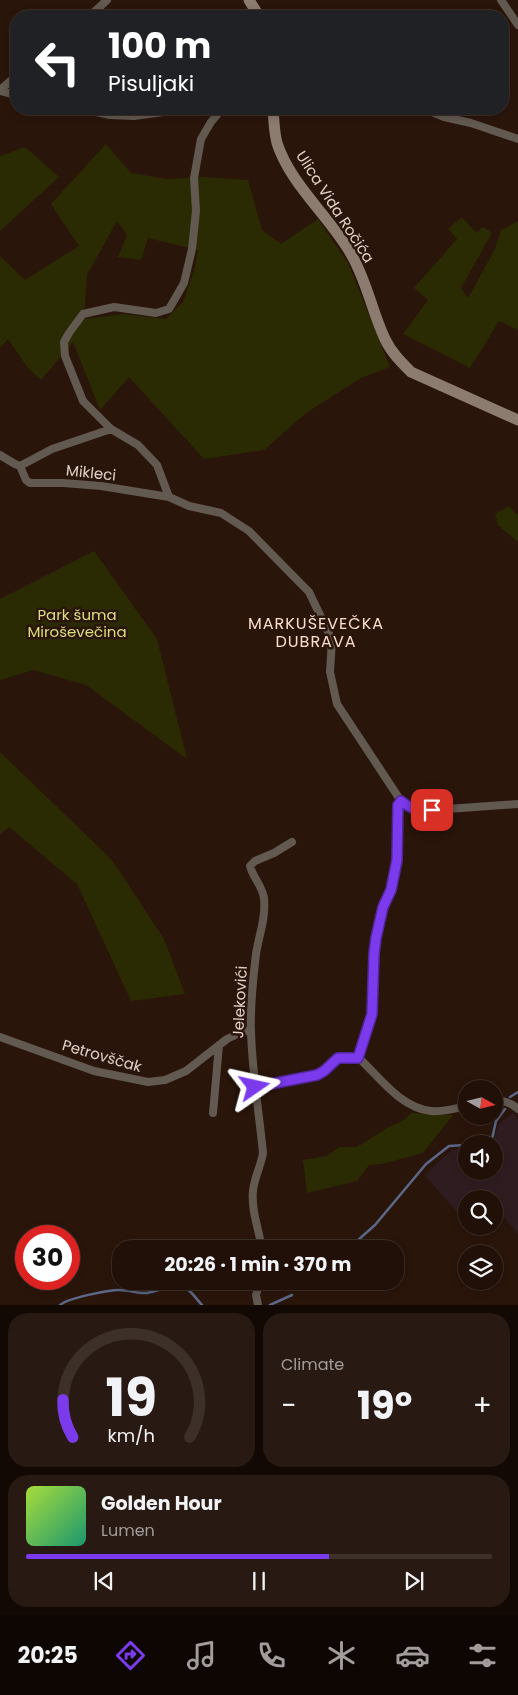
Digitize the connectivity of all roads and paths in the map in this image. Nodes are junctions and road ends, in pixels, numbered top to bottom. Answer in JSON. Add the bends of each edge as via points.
{"nodes":[{"id":1,"x":107,"y":0,"type":"edge"},
{"id":2,"x":96,"y":10,"type":"edge"},
{"id":3,"x":509,"y":12,"type":"edge"},
{"id":4,"x":518,"y":25,"type":"edge"},
{"id":5,"x":10,"y":81,"type":"edge"},
{"id":6,"x":0,"y":90,"type":"edge"},
{"id":7,"x":110,"y":115,"type":"edge"},
{"id":8,"x":141,"y":115,"type":"edge"},
{"id":9,"x":217,"y":115,"type":"edge"},
{"id":10,"x":273,"y":115,"type":"edge"},
{"id":11,"x":439,"y":115,"type":"edge"},
{"id":12,"x":518,"y":139,"type":"edge"},
{"id":13,"x":518,"y":420,"type":"edge"},
{"id":14,"x":111,"y":430,"type":"junction"},
{"id":15,"x":0,"y":455,"type":"edge"},
{"id":16,"x":20,"y":466,"type":"junction"},
{"id":17,"x":169,"y":497,"type":"junction"},
{"id":18,"x":401,"y":801,"type":"junction"},
{"id":19,"x":518,"y":804,"type":"edge"},
{"id":20,"x":292,"y":842,"type":"dead end"},
{"id":21,"x":250,"y":1030,"type":"junction"},
{"id":22,"x":0,"y":1038,"type":"edge"},
{"id":23,"x":219,"y":1046,"type":"junction"},
{"id":24,"x":358,"y":1058,"type":"junction"},
{"id":25,"x":255,"y":1087,"type":"junction"},
{"id":26,"x":503,"y":1101,"type":"edge"},
{"id":27,"x":458,"y":1107,"type":"edge"},
{"id":28,"x":518,"y":1109,"type":"edge"},
{"id":29,"x":213,"y":1113,"type":"dead end"},
{"id":30,"x":260,"y":1240,"type":"edge"},
{"id":31,"x":257,"y":1290,"type":"edge"},
{"id":32,"x":258,"y":1305,"type":"edge"}],
"edges":[{"from":1,"to":2,"type":"street"},
{"from":3,"to":4,"type":"street"},
{"from":5,"to":6,"type":"street"},
{"from":7,"to":8,"type":"street"},
{"from":9,"to":14,"type":"street","via":[[201,140],[194,178],[196,211],[192,249],[184,283],[169,309],[156,313],[114,307],[83,314],[64,342],[65,356],[83,401]]},
{"from":10,"to":13,"type":"main road","name":"Ulica Vida Ročića","via":[[278,145],[292,173],[351,254],[386,340],[398,359],[411,372]]},
{"from":11,"to":12,"type":"street"},
{"from":14,"to":16,"type":"street","name":"Mikleci","via":[[52,449]]},
{"from":14,"to":17,"type":"street","via":[[138,445],[157,466]]},
{"from":15,"to":16,"type":"street","name":"Mikleci"},
{"from":16,"to":17,"type":"street","name":"Mikleci","via":[[30,483],[100,486]]},
{"from":17,"to":18,"type":"street","via":[[189,506],[220,513],[249,531],[309,592],[332,640],[330,672],[337,704]]},
{"from":18,"to":19,"type":"street","via":[[419,811]]},
{"from":18,"to":24,"type":"street","via":[[396,813],[397,860],[375,946],[372,1014]]},
{"from":20,"to":21,"type":"street","name":"Jelekovići","via":[[250,866],[263,891],[264,909],[256,954]]},
{"from":21,"to":23,"type":"street","name":"Petrovščak","via":[[234,1035]]},
{"from":21,"to":25,"type":"street","name":"Jelekovići"},
{"from":22,"to":23,"type":"street","name":"Petrovščak","via":[[92,1070],[148,1082],[165,1080],[186,1071]]},
{"from":23,"to":29,"type":"street"},
{"from":24,"to":25,"type":"street","via":[[338,1058],[317,1075]]},
{"from":24,"to":27,"type":"street","via":[[412,1105],[436,1111]]},
{"from":25,"to":30,"type":"street","name":"Jelekovići","via":[[263,1153],[253,1199]]},
{"from":26,"to":28,"type":"street"},
{"from":31,"to":32,"type":"street"}]}
